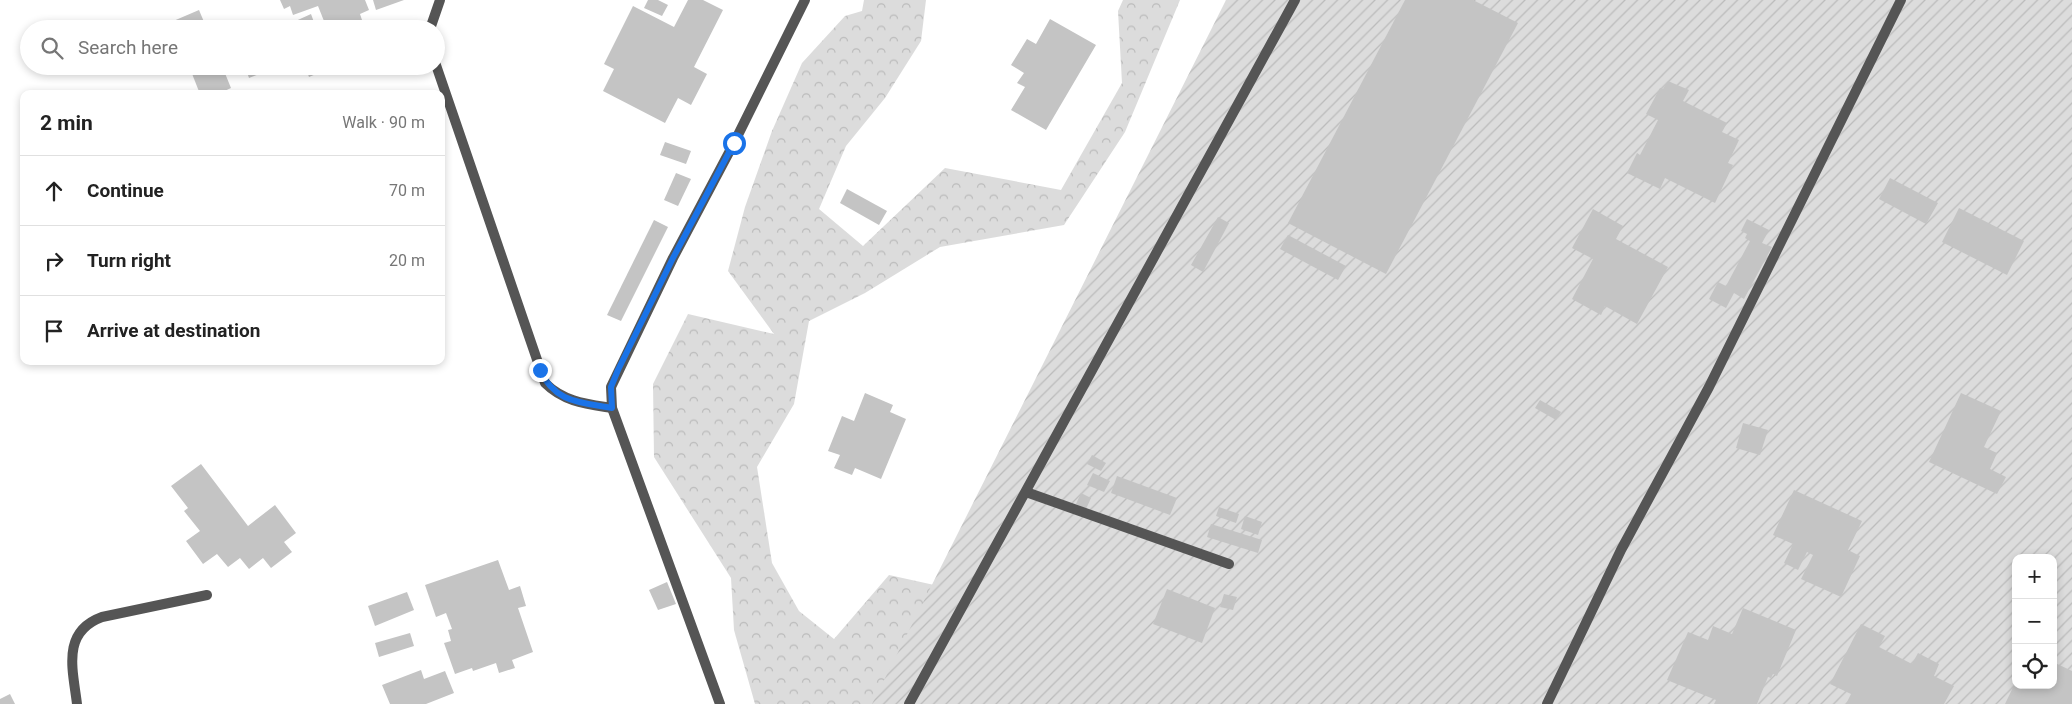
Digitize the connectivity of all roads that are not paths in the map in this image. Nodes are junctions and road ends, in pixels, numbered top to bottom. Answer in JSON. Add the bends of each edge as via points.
{"nodes":[{"id":1,"x":440,"y":0,"type":"edge"},
{"id":2,"x":805,"y":0,"type":"edge"},
{"id":3,"x":1295,"y":0,"type":"edge"},
{"id":4,"x":1901,"y":0,"type":"edge"},
{"id":5,"x":433,"y":20,"type":"edge"},
{"id":6,"x":439,"y":75,"type":"edge"},
{"id":7,"x":445,"y":90,"type":"edge"},
{"id":8,"x":445,"y":91,"type":"edge"},
{"id":9,"x":612,"y":408,"type":"junction"},
{"id":10,"x":1026,"y":492,"type":"junction"},
{"id":11,"x":1229,"y":564,"type":"dead end"},
{"id":12,"x":206,"y":595,"type":"dead end"},
{"id":13,"x":77,"y":704,"type":"edge"},
{"id":14,"x":720,"y":704,"type":"edge"},
{"id":15,"x":909,"y":704,"type":"edge"},
{"id":16,"x":1547,"y":704,"type":"edge"}],
"edges":[{"from":1,"to":5,"type":"street"},
{"from":2,"to":9,"type":"street","via":[[618,370],[611,387]]},
{"from":3,"to":10,"type":"street"},
{"from":4,"to":16,"type":"street","via":[[1709,387],[1620,550]]},
{"from":6,"to":7,"type":"street"},
{"from":8,"to":9,"type":"street","via":[[546,383],[568,400]]},
{"from":9,"to":14,"type":"street"},
{"from":10,"to":11,"type":"street"},
{"from":10,"to":15,"type":"street"},
{"from":12,"to":13,"type":"street","via":[[88,622],[73,644]]}]}
